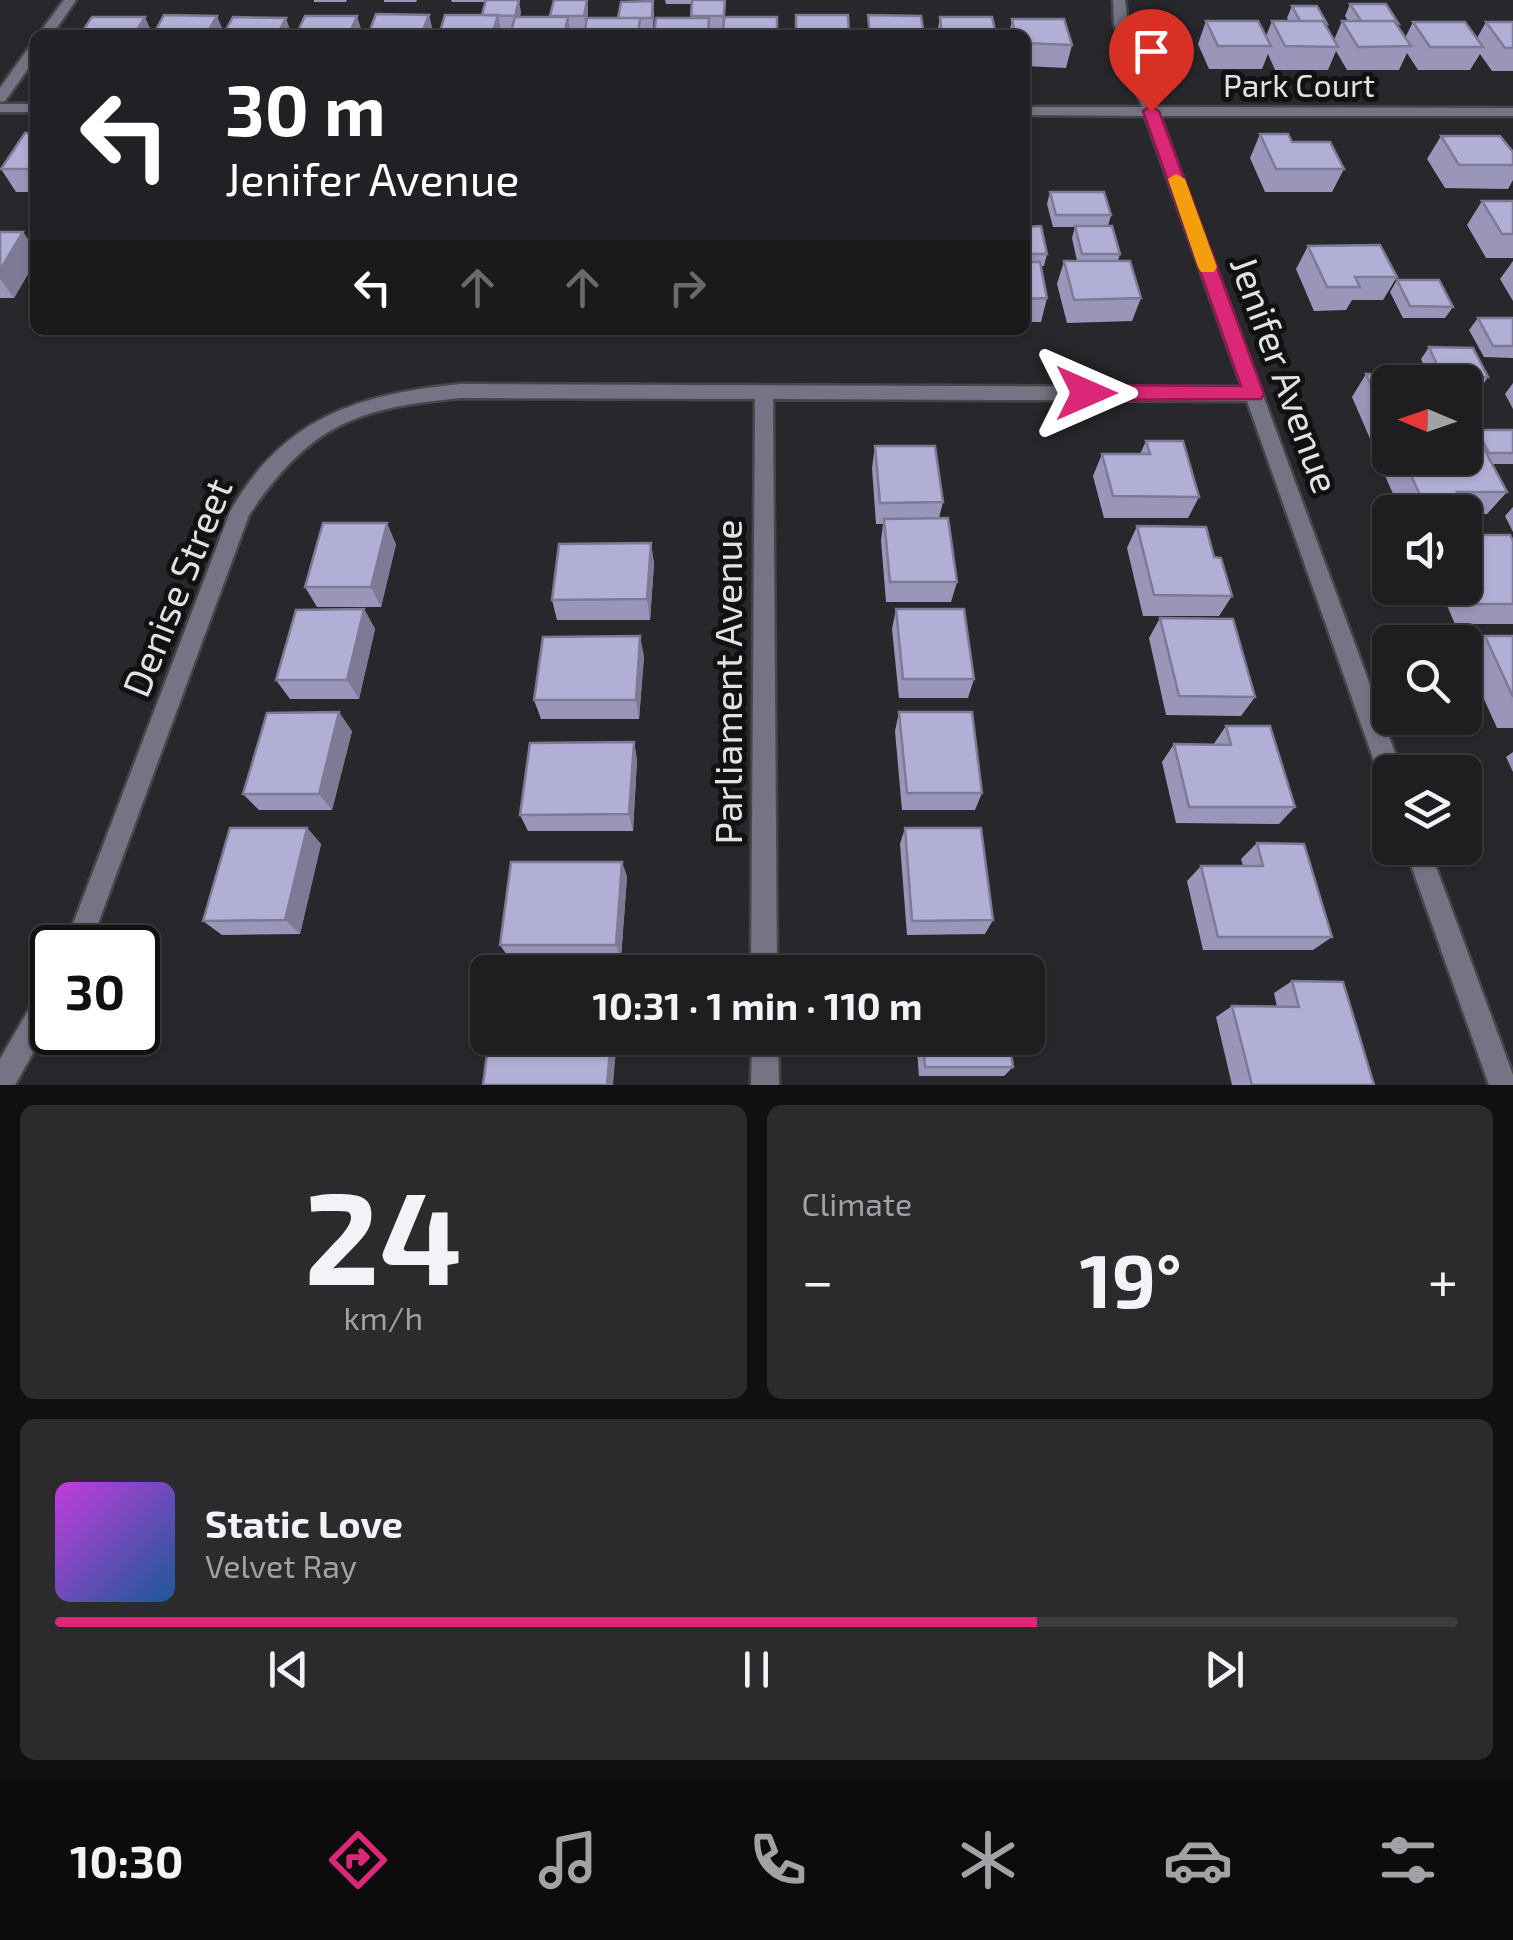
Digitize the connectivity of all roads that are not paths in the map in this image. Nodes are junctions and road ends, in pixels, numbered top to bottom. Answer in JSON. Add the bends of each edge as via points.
{"nodes":[{"id":1,"x":70,"y":0,"type":"edge"},
{"id":2,"x":1118,"y":0,"type":"edge"},
{"id":3,"x":49,"y":30,"type":"edge"},
{"id":4,"x":30,"y":56,"type":"edge"},
{"id":5,"x":0,"y":98,"type":"edge"},
{"id":6,"x":0,"y":108,"type":"edge"},
{"id":7,"x":30,"y":108,"type":"edge"},
{"id":8,"x":1030,"y":111,"type":"edge"},
{"id":9,"x":1151,"y":111,"type":"junction"},
{"id":10,"x":1513,"y":112,"type":"edge"},
{"id":11,"x":764,"y":392,"type":"junction"},
{"id":12,"x":1254,"y":394,"type":"junction"},
{"id":13,"x":1384,"y":755,"type":"edge"},
{"id":14,"x":1423,"y":865,"type":"edge"},
{"id":15,"x":85,"y":925,"type":"edge"},
{"id":16,"x":764,"y":955,"type":"edge"},
{"id":17,"x":30,"y":1032,"type":"edge"},
{"id":18,"x":764,"y":1055,"type":"edge"},
{"id":19,"x":0,"y":1085,"type":"edge"},
{"id":20,"x":764,"y":1085,"type":"edge"},
{"id":21,"x":1503,"y":1085,"type":"edge"}],
"edges":[{"from":1,"to":3,"type":"street"},
{"from":2,"to":9,"type":"street","name":"Jenifer Avenue"},
{"from":4,"to":5,"type":"street"},
{"from":6,"to":7,"type":"street"},
{"from":8,"to":9,"type":"street","name":"Park Court"},
{"from":9,"to":10,"type":"street","name":"Park Court"},
{"from":9,"to":12,"type":"street","name":"Jenifer Avenue"},
{"from":11,"to":12,"type":"street","name":"Denise Street"},
{"from":11,"to":15,"type":"street","name":"Denise Street","via":[[414,394],[337,416],[300,436],[266,470],[240,512]]},
{"from":11,"to":16,"type":"street","name":"Parliament Avenue"},
{"from":12,"to":13,"type":"street","name":"Jenifer Avenue"},
{"from":14,"to":21,"type":"street"},
{"from":17,"to":19,"type":"street"},
{"from":18,"to":20,"type":"street"}]}
